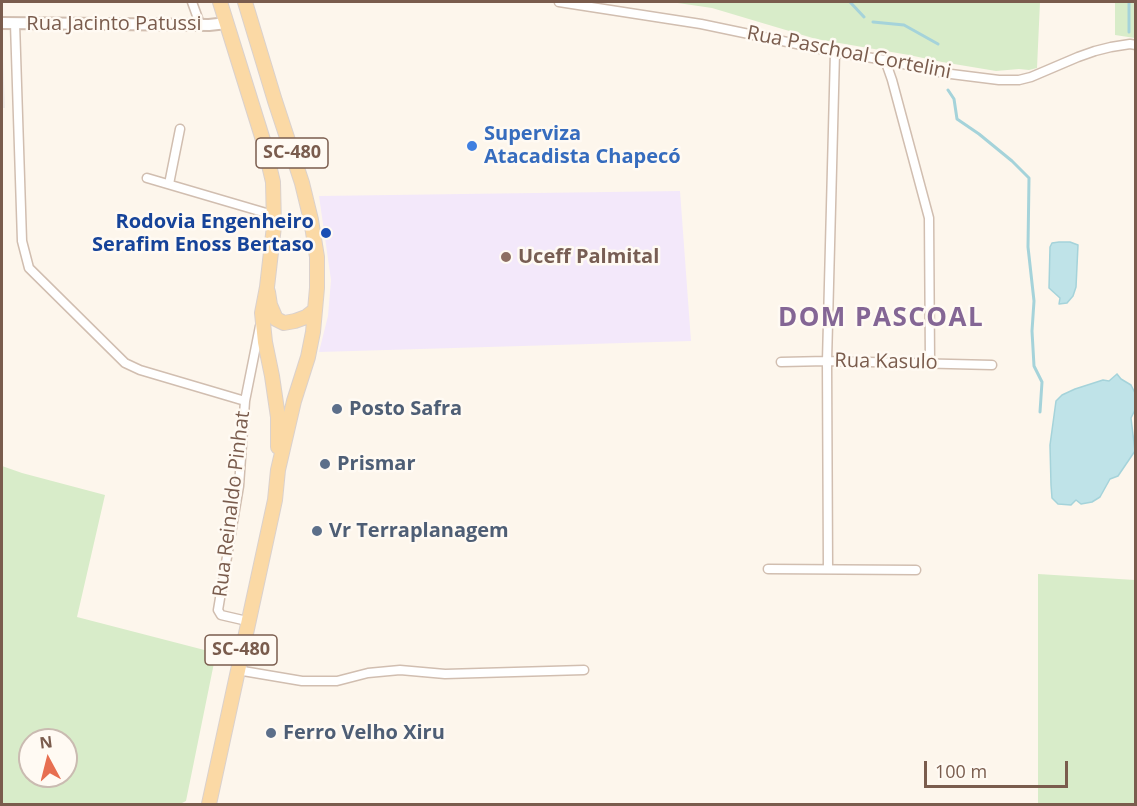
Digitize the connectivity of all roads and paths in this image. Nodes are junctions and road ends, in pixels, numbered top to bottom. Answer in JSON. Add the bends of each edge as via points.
{"nodes":[{"id":1,"x":192,"y":2,"type":"edge"},
{"id":2,"x":220,"y":2,"type":"edge"},
{"id":3,"x":245,"y":2,"type":"edge"},
{"id":4,"x":559,"y":2,"type":"edge"},
{"id":5,"x":2,"y":23,"type":"edge"},
{"id":6,"x":15,"y":23,"type":"junction"},
{"id":7,"x":227,"y":23,"type":"junction"},
{"id":8,"x":200,"y":24,"type":"junction"},
{"id":9,"x":1136,"y":45,"type":"edge"},
{"id":10,"x":835,"y":52,"type":"junction"},
{"id":11,"x":885,"y":60,"type":"junction"},
{"id":12,"x":180,"y":129,"type":"dead end"},
{"id":13,"x":147,"y":178,"type":"dead end"},
{"id":14,"x":170,"y":184,"type":"junction"},
{"id":15,"x":273,"y":215,"type":"junction"},
{"id":16,"x":267,"y":287,"type":"junction"},
{"id":17,"x":315,"y":310,"type":"junction"},
{"id":18,"x":262,"y":314,"type":"junction"},
{"id":19,"x":827,"y":361,"type":"junction"},
{"id":20,"x":780,"y":362,"type":"dead end"},
{"id":21,"x":930,"y":363,"type":"junction"},
{"id":22,"x":992,"y":365,"type":"dead end"},
{"id":23,"x":245,"y":401,"type":"junction"},
{"id":24,"x":278,"y":470,"type":"junction"},
{"id":25,"x":828,"y":569,"type":"junction"},
{"id":26,"x":768,"y":570,"type":"dead end"},
{"id":27,"x":916,"y":570,"type":"dead end"},
{"id":28,"x":247,"y":621,"type":"junction"},
{"id":29,"x":237,"y":670,"type":"junction"},
{"id":30,"x":584,"y":670,"type":"dead end"},
{"id":31,"x":208,"y":803,"type":"edge"}],
"edges":[{"from":1,"to":8,"type":"street"},
{"from":2,"to":7,"type":"main road"},
{"from":3,"to":17,"type":"main road","number":"SC-480","via":[[308,205],[316,257]]},
{"from":4,"to":10,"type":"street","name":"Rua Paschoal Cortelini","via":[[701,24]]},
{"from":5,"to":6,"type":"street","name":"Rua Jacinto Patussi"},
{"from":6,"to":8,"type":"street","name":"Rua Jacinto Patussi"},
{"from":6,"to":23,"type":"street","via":[[22,241],[30,268],[125,363]]},
{"from":7,"to":8,"type":"street","name":"Rua Jacinto Patussi"},
{"from":7,"to":15,"type":"main road","via":[[263,140],[273,182]]},
{"from":9,"to":11,"type":"street","name":"Rua Paschoal Cortelini","via":[[1095,51],[1019,80],[943,73]]},
{"from":10,"to":11,"type":"street","name":"Rua Paschoal Cortelini"},
{"from":10,"to":19,"type":"street"},
{"from":11,"to":21,"type":"street","via":[[929,218]]},
{"from":12,"to":14,"type":"street"},
{"from":13,"to":14,"type":"street"},
{"from":14,"to":15,"type":"street"},
{"from":15,"to":16,"type":"main road"},
{"from":16,"to":17,"type":"main road","via":[[276,319],[295,321]]},
{"from":16,"to":18,"type":"main road"},
{"from":17,"to":24,"type":"main road","number":"SC-480","via":[[308,357]]},
{"from":18,"to":23,"type":"street"},
{"from":18,"to":24,"type":"main road","via":[[278,417]]},
{"from":19,"to":20,"type":"street","name":"Rua Kasulo"},
{"from":19,"to":21,"type":"street","name":"Rua Kasulo"},
{"from":19,"to":25,"type":"street"},
{"from":21,"to":22,"type":"street","name":"Rua Kasulo"},
{"from":23,"to":28,"type":"street","name":"Rua Reinaldo Pinhat","via":[[239,486],[218,610],[221,615]]},
{"from":24,"to":28,"type":"main road","number":"SC-480","via":[[275,500]]},
{"from":25,"to":26,"type":"street"},
{"from":25,"to":27,"type":"street"},
{"from":28,"to":29,"type":"main road","number":"SC-480"},
{"from":29,"to":30,"type":"street","via":[[302,681],[337,681],[400,670],[445,674]]},
{"from":29,"to":31,"type":"main road","number":"SC-480"}]}
